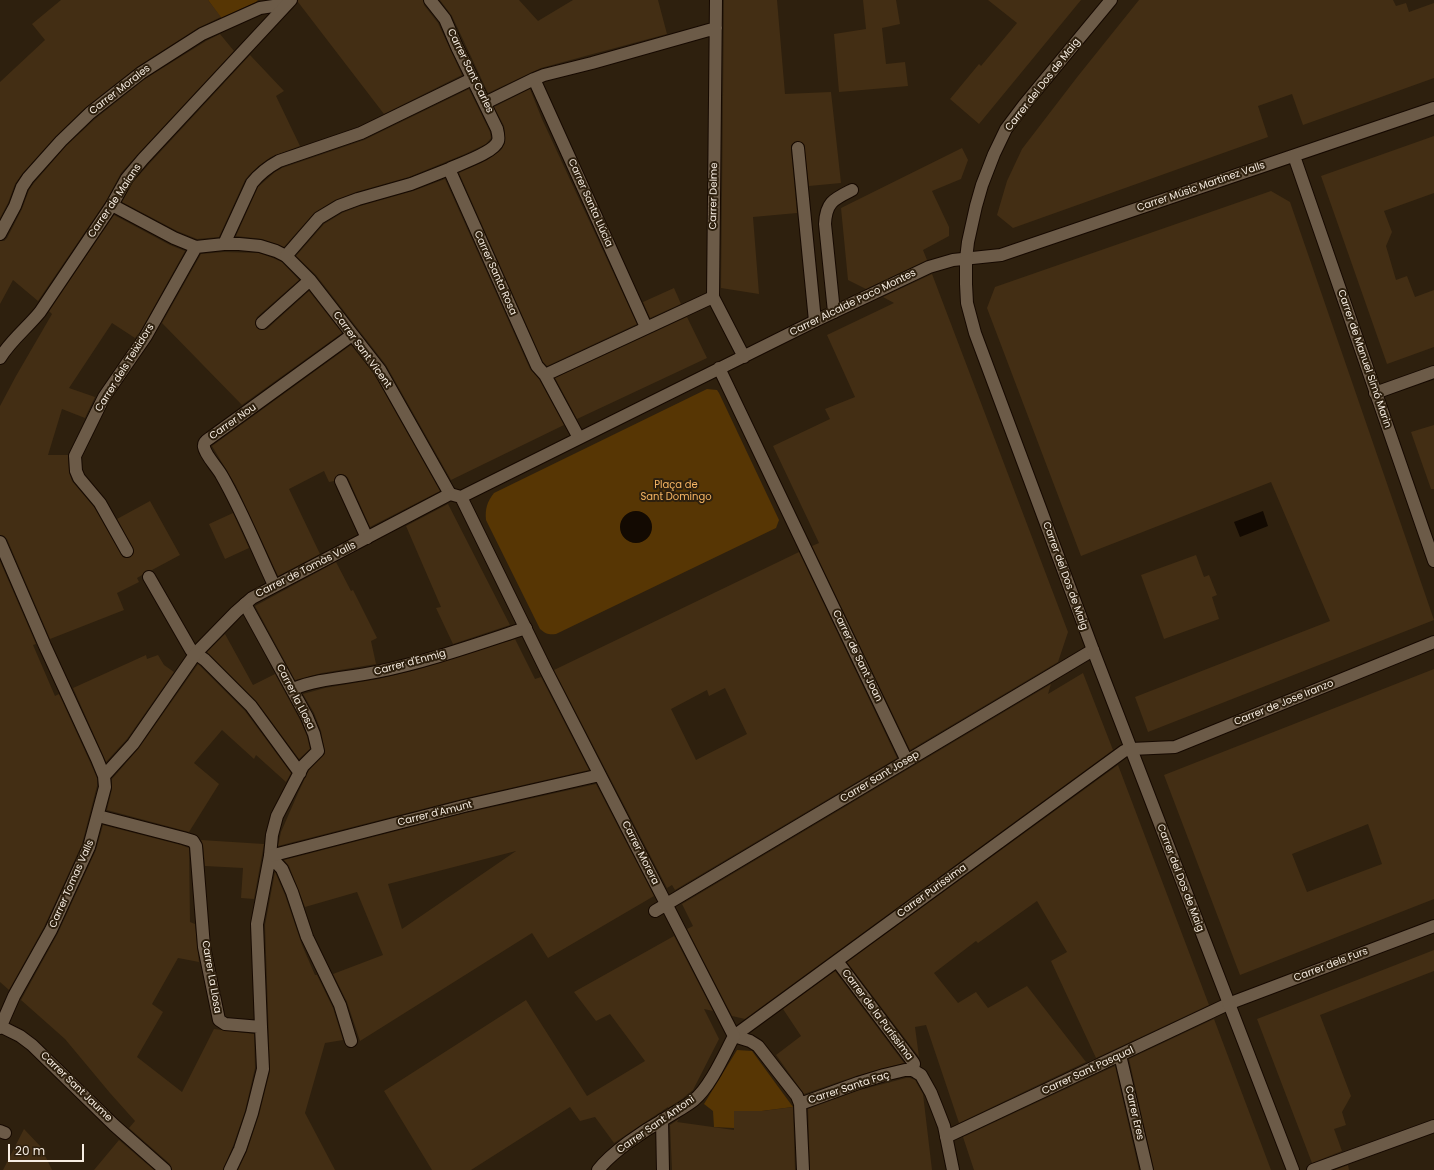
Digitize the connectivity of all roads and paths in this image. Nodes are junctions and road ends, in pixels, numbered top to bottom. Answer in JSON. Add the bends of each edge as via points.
{"nodes":[{"id":1,"x":430,"y":0,"type":"edge"},
{"id":2,"x":716,"y":0,"type":"edge"},
{"id":3,"x":1111,"y":0,"type":"edge"},
{"id":4,"x":288,"y":2,"type":"edge"},
{"id":5,"x":716,"y":28,"type":"junction"},
{"id":6,"x":472,"y":79,"type":"junction"},
{"id":7,"x":534,"y":79,"type":"junction"},
{"id":8,"x":485,"y":104,"type":"junction"},
{"id":9,"x":1434,"y":108,"type":"edge"},
{"id":10,"x":798,"y":148,"type":"dead end"},
{"id":11,"x":1294,"y":156,"type":"junction"},
{"id":12,"x":449,"y":169,"type":"junction"},
{"id":13,"x":852,"y":190,"type":"dead end"},
{"id":14,"x":112,"y":205,"type":"junction"},
{"id":15,"x":0,"y":234,"type":"edge"},
{"id":16,"x":224,"y":244,"type":"junction"},
{"id":17,"x":196,"y":247,"type":"junction"},
{"id":18,"x":286,"y":256,"type":"junction"},
{"id":19,"x":966,"y":258,"type":"junction"},
{"id":20,"x":310,"y":280,"type":"junction"},
{"id":21,"x":713,"y":297,"type":"junction"},
{"id":22,"x":834,"y":312,"type":"junction"},
{"id":23,"x":815,"y":321,"type":"junction"},
{"id":24,"x":262,"y":323,"type":"dead end"},
{"id":25,"x":646,"y":327,"type":"junction"},
{"id":26,"x":352,"y":335,"type":"junction"},
{"id":27,"x":744,"y":357,"type":"junction"},
{"id":28,"x":0,"y":358,"type":"edge"},
{"id":29,"x":719,"y":368,"type":"junction"},
{"id":30,"x":1434,"y":372,"type":"edge"},
{"id":31,"x":545,"y":375,"type":"junction"},
{"id":32,"x":1375,"y":392,"type":"junction"},
{"id":33,"x":578,"y":438,"type":"junction"},
{"id":34,"x":341,"y":481,"type":"dead end"},
{"id":35,"x":456,"y":495,"type":"junction"},
{"id":36,"x":367,"y":538,"type":"junction"},
{"id":37,"x":0,"y":542,"type":"edge"},
{"id":38,"x":127,"y":551,"type":"dead end"},
{"id":39,"x":1434,"y":561,"type":"edge"},
{"id":40,"x":149,"y":577,"type":"dead end"},
{"id":41,"x":274,"y":586,"type":"junction"},
{"id":42,"x":245,"y":604,"type":"junction"},
{"id":43,"x":526,"y":628,"type":"junction"},
{"id":44,"x":1434,"y":642,"type":"edge"},
{"id":45,"x":1093,"y":650,"type":"junction"},
{"id":46,"x":196,"y":653,"type":"junction"},
{"id":47,"x":293,"y":689,"type":"junction"},
{"id":48,"x":1131,"y":748,"type":"junction"},
{"id":49,"x":907,"y":761,"type":"junction"},
{"id":50,"x":300,"y":773,"type":"junction"},
{"id":51,"x":104,"y":776,"type":"junction"},
{"id":52,"x":600,"y":776,"type":"junction"},
{"id":53,"x":98,"y":816,"type":"junction"},
{"id":54,"x":270,"y":856,"type":"junction"},
{"id":55,"x":666,"y":904,"type":"junction"},
{"id":56,"x":655,"y":911,"type":"dead end"},
{"id":57,"x":1434,"y":926,"type":"edge"},
{"id":58,"x":837,"y":961,"type":"junction"},
{"id":59,"x":1228,"y":1004,"type":"junction"},
{"id":60,"x":0,"y":1027,"type":"edge"},
{"id":61,"x":261,"y":1027,"type":"junction"},
{"id":62,"x":734,"y":1036,"type":"junction"},
{"id":63,"x":351,"y":1040,"type":"dead end"},
{"id":64,"x":1120,"y":1055,"type":"junction"},
{"id":65,"x":917,"y":1073,"type":"junction"},
{"id":66,"x":800,"y":1104,"type":"junction"},
{"id":67,"x":662,"y":1120,"type":"junction"},
{"id":68,"x":1434,"y":1126,"type":"edge"},
{"id":69,"x":946,"y":1137,"type":"junction"},
{"id":70,"x":165,"y":1170,"type":"edge"},
{"id":71,"x":230,"y":1170,"type":"edge"},
{"id":72,"x":598,"y":1170,"type":"edge"},
{"id":73,"x":663,"y":1170,"type":"edge"},
{"id":74,"x":803,"y":1170,"type":"edge"},
{"id":75,"x":953,"y":1170,"type":"edge"},
{"id":76,"x":1147,"y":1170,"type":"edge"},
{"id":77,"x":1293,"y":1170,"type":"edge"},
{"id":78,"x":1313,"y":1170,"type":"edge"}],
"edges":[{"from":1,"to":6,"type":"street","name":"Carrer Sant Carles","via":[[445,19]]},
{"from":2,"to":5,"type":"street","name":"Carrer Delme"},
{"from":3,"to":19,"type":"street","name":"Carrer del Dos de Maig","via":[[1006,129],[982,185]]},
{"from":4,"to":14,"type":"street","name":"Carrer de Maians","via":[[143,159],[127,178]]},
{"from":4,"to":15,"type":"street","name":"Carrer Morales","via":[[260,8],[202,34],[159,60],[95,109],[61,141],[28,178]]},
{"from":5,"to":7,"type":"street"},
{"from":5,"to":21,"type":"street","name":"Carrer Delme"},
{"from":6,"to":8,"type":"street","name":"Carrer Sant Carles"},
{"from":6,"to":16,"type":"street","via":[[361,132],[279,161],[269,167],[252,183]]},
{"from":7,"to":8,"type":"street"},
{"from":7,"to":25,"type":"street","name":"Carrer Santa Llúcia"},
{"from":8,"to":12,"type":"street","name":"Carrer Sant Carles","via":[[497,129],[498,141],[488,151]]},
{"from":9,"to":11,"type":"street","name":"Carrer Músic Martinez Valls"},
{"from":10,"to":23,"type":"street"},
{"from":11,"to":19,"type":"street","name":"Carrer Músic Martinez Valls","via":[[1001,255]]},
{"from":11,"to":32,"type":"street","name":"Carrer de Manuel Simó Marin"},
{"from":12,"to":18,"type":"street","via":[[399,188],[350,201],[333,209],[319,218]]},
{"from":12,"to":31,"type":"street","name":"Carrer Santa Rosa","via":[[537,366]]},
{"from":13,"to":22,"type":"street","via":[[835,199],[825,213]]},
{"from":14,"to":17,"type":"street"},
{"from":14,"to":28,"type":"street","name":"Carrer de Maians","via":[[40,312],[10,343]]},
{"from":16,"to":17,"type":"street"},
{"from":16,"to":18,"type":"street","via":[[260,246],[276,250]]},
{"from":17,"to":38,"type":"street","name":"Carrer dels Teixidors","via":[[146,336],[104,397],[75,456],[76,471],[100,503]]},
{"from":18,"to":20,"type":"street","name":"Carrer Sant Vicent"},
{"from":19,"to":22,"type":"street","name":"Carrer Alcalde Paco Montes","via":[[928,267]]},
{"from":19,"to":45,"type":"street","name":"Carrer del Dos de Maig","via":[[967,303],[975,333]]},
{"from":20,"to":24,"type":"street"},
{"from":20,"to":26,"type":"street","name":"Carrer Sant Vicent"},
{"from":21,"to":25,"type":"street"},
{"from":21,"to":27,"type":"street","name":"Carrer Delme"},
{"from":22,"to":23,"type":"street","name":"Carrer Alcalde Paco Montes"},
{"from":23,"to":27,"type":"street","name":"Carrer Alcalde Paco Montes"},
{"from":25,"to":31,"type":"street"},
{"from":26,"to":35,"type":"street","name":"Carrer Sant Vicent","via":[[380,370]]},
{"from":26,"to":41,"type":"street","name":"Carrer Nou","via":[[205,441],[205,450],[226,484]]},
{"from":27,"to":29,"type":"street"},
{"from":29,"to":33,"type":"street"},
{"from":29,"to":49,"type":"street","name":"Carrer de Sant Joan"},
{"from":30,"to":32,"type":"street"},
{"from":31,"to":33,"type":"street","name":"Carrer Santa Rosa"},
{"from":32,"to":39,"type":"street","name":"Carrer de Manuel Simó Marin"},
{"from":33,"to":35,"type":"street"},
{"from":34,"to":36,"type":"street"},
{"from":35,"to":36,"type":"street","name":"Carrer de Tomàs Valls"},
{"from":35,"to":43,"type":"street"},
{"from":36,"to":41,"type":"street","name":"Carrer de Tomàs Valls"},
{"from":37,"to":51,"type":"street","name":"Carrer Tomas Valls","via":[[44,646]]},
{"from":40,"to":46,"type":"street","via":[[191,650]]},
{"from":41,"to":42,"type":"street","name":"Carrer de Tomàs Valls"},
{"from":42,"to":46,"type":"street","name":"Carrer de Tomàs Valls"},
{"from":42,"to":47,"type":"street","name":"Carrer la Llosa"},
{"from":43,"to":47,"type":"street","name":"Carrer d'Enmig","via":[[403,666],[312,682]]},
{"from":43,"to":52,"type":"street","name":"Carrer Morera"},
{"from":44,"to":48,"type":"street","name":"Carrer de Jose Iranzo","via":[[1175,747]]},
{"from":45,"to":48,"type":"street","name":"Carrer del Dos de Maig"},
{"from":45,"to":49,"type":"street","name":"Carrer Sant Josep"},
{"from":46,"to":50,"type":"street","via":[[250,706]]},
{"from":46,"to":51,"type":"street","name":"Carrer de Tomàs Valls","via":[[133,744]]},
{"from":47,"to":50,"type":"street","name":"Carrer la Llosa","via":[[318,748],[318,752],[306,762]]},
{"from":48,"to":58,"type":"street","name":"Carrer Purissima"},
{"from":48,"to":59,"type":"street","name":"Carrer del Dos de Maig"},
{"from":49,"to":55,"type":"street","name":"Carrer Sant Josep"},
{"from":50,"to":54,"type":"street","name":"Carrer la Llosa","via":[[277,816]]},
{"from":51,"to":53,"type":"street","name":"Carrer Tomas Valls","via":[[105,787]]},
{"from":52,"to":54,"type":"street","name":"Carrer d'Amunt","via":[[464,806]]},
{"from":52,"to":55,"type":"street","name":"Carrer Morera"},
{"from":53,"to":60,"type":"street","name":"Carrer Tomas Valls","via":[[89,847],[52,930],[14,996]]},
{"from":53,"to":61,"type":"street","name":"Carrer La Llosa","via":[[195,843],[204,947],[219,1020],[225,1024]]},
{"from":54,"to":61,"type":"street","name":"Carrer la Llosa","via":[[258,924]]},
{"from":54,"to":63,"type":"street","via":[[282,869],[307,937],[340,1005]]},
{"from":55,"to":56,"type":"street","name":"Carrer Sant Josep"},
{"from":55,"to":62,"type":"street","name":"Carrer Morera"},
{"from":57,"to":59,"type":"street","name":"Carrer dels Furs"},
{"from":58,"to":62,"type":"street","name":"Carrer Purissima"},
{"from":58,"to":65,"type":"street","name":"Carrer de la Puríssima","via":[[913,1062]]},
{"from":59,"to":64,"type":"street","name":"Carrer Sant Pasqual"},
{"from":59,"to":77,"type":"street","name":"Carrer del Dos de Maig"},
{"from":60,"to":70,"type":"street","name":"Carrer Sant Jaume","via":[[32,1045],[114,1125]]},
{"from":61,"to":71,"type":"street","via":[[261,1075],[252,1113]]},
{"from":62,"to":66,"type":"street","name":"Carrer Santa Faç","via":[[758,1046],[797,1096]]},
{"from":62,"to":67,"type":"street","name":"Carrer Sant Antoni","via":[[698,1096]]},
{"from":64,"to":69,"type":"street","name":"Carrer Sant Pasqual"},
{"from":64,"to":76,"type":"street","name":"Carrer Eres"},
{"from":65,"to":66,"type":"street","name":"Carrer Santa Faç","via":[[884,1075]]},
{"from":65,"to":69,"type":"street","name":"Carrer de la Puríssima","via":[[933,1098]]},
{"from":66,"to":74,"type":"street","name":"Carrer Santa Faç"},
{"from":67,"to":72,"type":"street","name":"Carrer Sant Antoni","via":[[624,1146]]},
{"from":67,"to":73,"type":"street"},
{"from":68,"to":78,"type":"street"},
{"from":69,"to":75,"type":"street","name":"Carrer de la Puríssima"}]}
